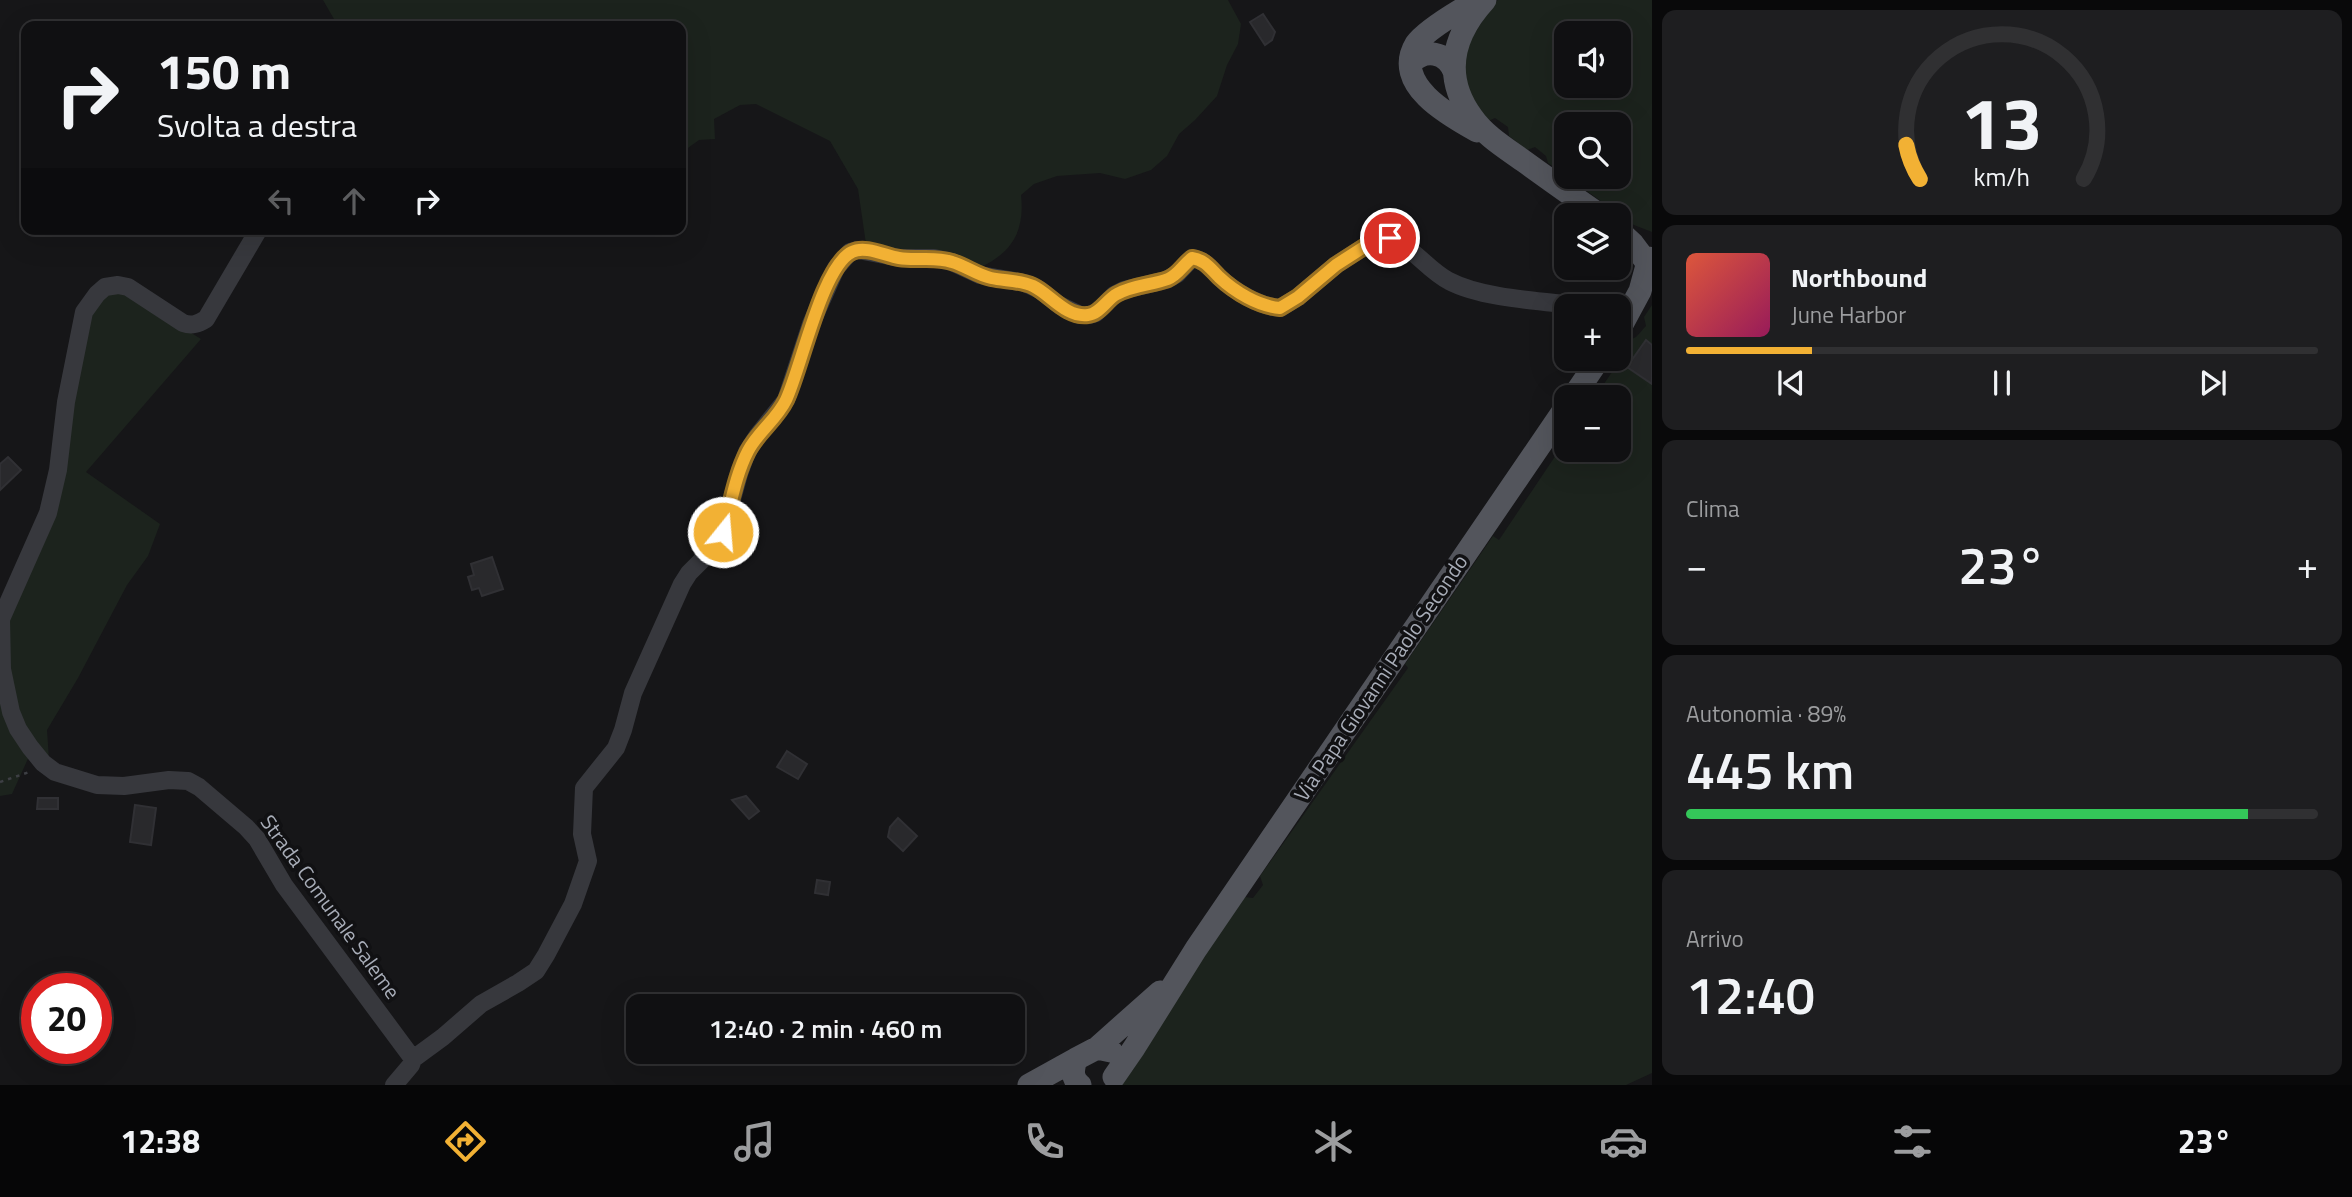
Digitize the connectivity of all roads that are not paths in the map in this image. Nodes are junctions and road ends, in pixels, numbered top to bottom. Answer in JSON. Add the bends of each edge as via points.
{"nodes":[{"id":1,"x":1478,"y":0,"type":"edge"},
{"id":2,"x":1485,"y":0,"type":"edge"},
{"id":3,"x":1411,"y":63,"type":"junction"},
{"id":4,"x":1454,"y":71,"type":"junction"},
{"id":5,"x":1501,"y":145,"type":"junction"},
{"id":6,"x":1583,"y":203,"type":"edge"},
{"id":7,"x":1631,"y":233,"type":"edge"},
{"id":8,"x":255,"y":235,"type":"edge"},
{"id":9,"x":1650,"y":258,"type":"edge"},
{"id":10,"x":1652,"y":291,"type":"edge"},
{"id":11,"x":1554,"y":303,"type":"edge"},
{"id":12,"x":1631,"y":306,"type":"edge"},
{"id":13,"x":1631,"y":312,"type":"edge"},
{"id":14,"x":1554,"y":425,"type":"edge"},
{"id":15,"x":1196,"y":949,"type":"junction"},
{"id":16,"x":1097,"y":1048,"type":"junction"},
{"id":17,"x":413,"y":1059,"type":"junction"},
{"id":18,"x":1077,"y":1078,"type":"edge"},
{"id":19,"x":1108,"y":1083,"type":"edge"},
{"id":20,"x":394,"y":1085,"type":"edge"},
{"id":21,"x":1029,"y":1085,"type":"edge"}],
"edges":[{"from":1,"to":3,"type":"main road","via":[[1421,39]]},
{"from":2,"to":4,"type":"main road","via":[[1461,32]]},
{"from":3,"to":4,"type":"main road","via":[[1435,53]]},
{"from":3,"to":5,"type":"main road","via":[[1412,79],[1423,94]]},
{"from":4,"to":5,"type":"main road","via":[[1471,117]]},
{"from":5,"to":6,"type":"main road"},
{"from":7,"to":9,"type":"main road","via":[[1641,237]]},
{"from":8,"to":17,"type":"street","name":"Strada Comunale Saleme","via":[[206,319],[198,324],[183,323],[118,285],[105,287],[84,312],[48,513],[1,619],[6,694],[18,729],[55,772],[97,785],[188,781],[257,839],[284,885]]},
{"from":9,"to":12,"type":"main road"},
{"from":10,"to":13,"type":"main road"},
{"from":11,"to":17,"type":"street","via":[[1465,288],[1434,272],[1402,244],[1381,236],[1280,308],[1257,302],[1192,258],[1177,274],[1124,290],[1089,315],[1059,305],[1025,283],[980,275],[953,262],[850,252],[836,268],[811,324],[786,400],[747,452],[723,532],[682,584],[645,664],[616,748],[584,788],[582,834],[588,861],[573,904],[546,955],[536,971],[481,1004]]},
{"from":14,"to":15,"type":"main road","name":"Via Papa Giovanni Paolo Secondo"},
{"from":15,"to":16,"type":"main road","via":[[1159,993]]},
{"from":15,"to":19,"type":"main road"},
{"from":16,"to":18,"type":"main road"},
{"from":16,"to":19,"type":"main road","via":[[1113,1052],[1118,1059]]},
{"from":17,"to":20,"type":"street"},
{"from":18,"to":21,"type":"main road"}]}
